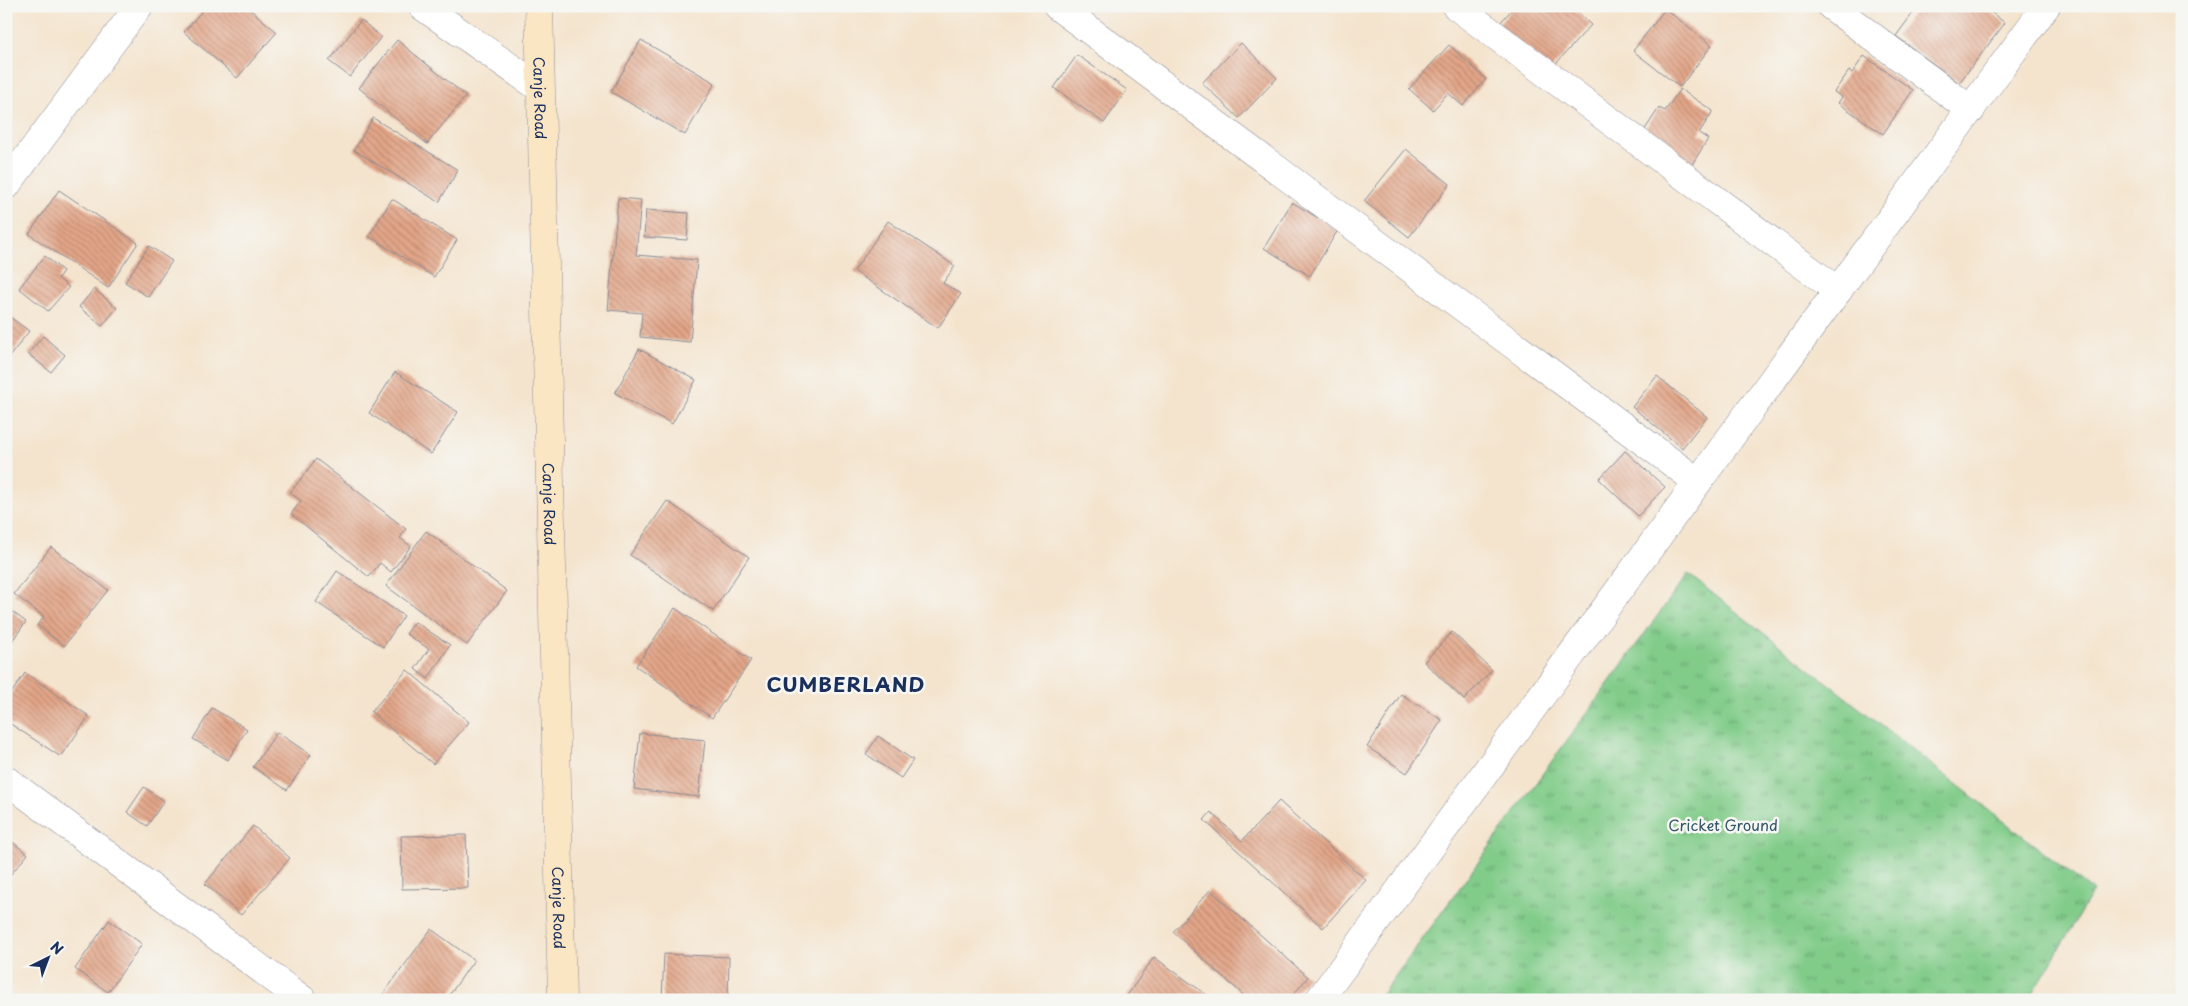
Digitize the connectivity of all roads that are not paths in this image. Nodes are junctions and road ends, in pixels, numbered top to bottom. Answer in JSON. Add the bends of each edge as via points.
{"nodes":[{"id":1,"x":139,"y":6,"type":"edge"},
{"id":2,"x":422,"y":6,"type":"edge"},
{"id":3,"x":539,"y":6,"type":"edge"},
{"id":4,"x":1057,"y":6,"type":"edge"},
{"id":5,"x":1456,"y":6,"type":"edge"},
{"id":6,"x":1830,"y":6,"type":"edge"},
{"id":7,"x":2046,"y":6,"type":"edge"},
{"id":8,"x":540,"y":88,"type":"junction"},
{"id":9,"x":1971,"y":110,"type":"junction"},
{"id":10,"x":6,"y":186,"type":"edge"},
{"id":11,"x":1838,"y":291,"type":"junction"},
{"id":12,"x":1698,"y":482,"type":"junction"},
{"id":13,"x":6,"y":780,"type":"edge"},
{"id":14,"x":303,"y":1000,"type":"edge"},
{"id":15,"x":562,"y":1000,"type":"edge"},
{"id":16,"x":1319,"y":1000,"type":"edge"}],
"edges":[{"from":1,"to":10,"type":"street"},
{"from":2,"to":8,"type":"street"},
{"from":3,"to":8,"type":"street","name":"Canje Road"},
{"from":4,"to":12,"type":"street"},
{"from":5,"to":11,"type":"street"},
{"from":6,"to":9,"type":"street"},
{"from":7,"to":9,"type":"street"},
{"from":8,"to":15,"type":"street","name":"Canje Road"},
{"from":9,"to":11,"type":"street"},
{"from":11,"to":12,"type":"street"},
{"from":12,"to":16,"type":"street"},
{"from":13,"to":14,"type":"street"}]}
